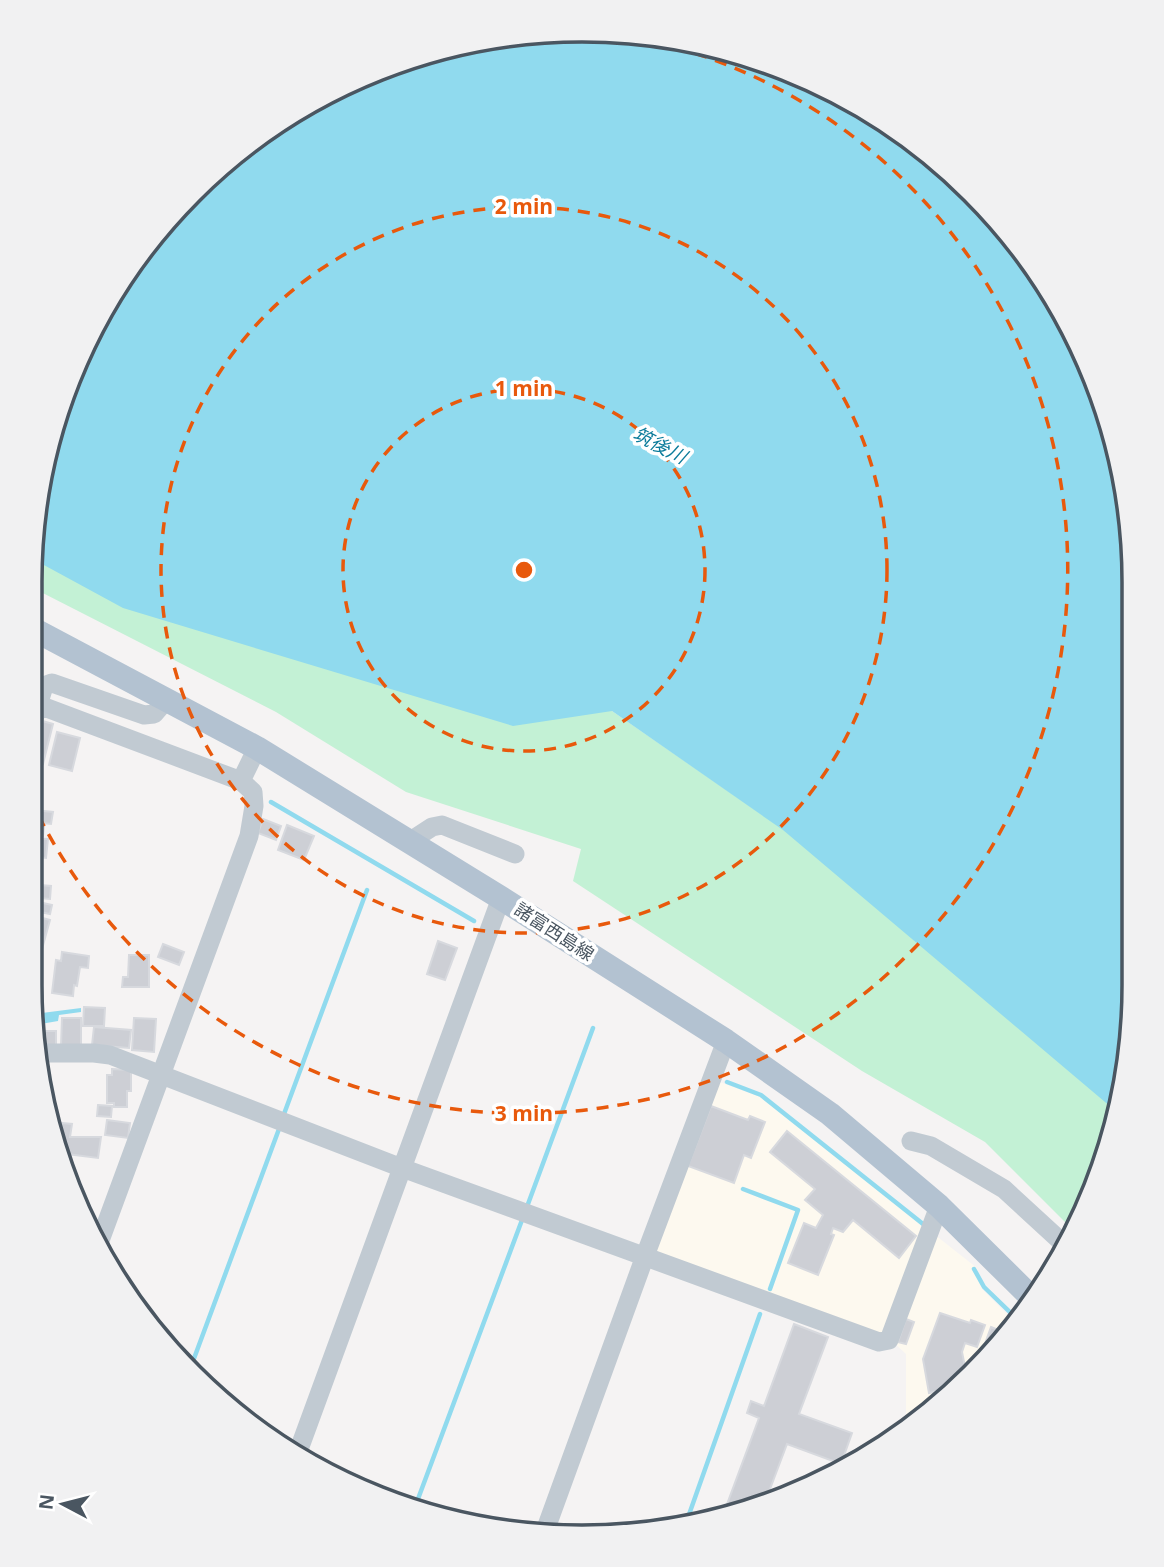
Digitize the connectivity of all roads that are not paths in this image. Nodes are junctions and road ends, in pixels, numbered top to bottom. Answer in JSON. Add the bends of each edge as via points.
{"nodes":[{"id":1,"x":42,"y":634,"type":"edge"},
{"id":2,"x":42,"y":689,"type":"edge"},
{"id":3,"x":167,"y":699,"type":"junction"},
{"id":4,"x":42,"y":706,"type":"edge"},
{"id":5,"x":257,"y":748,"type":"junction"},
{"id":6,"x":240,"y":781,"type":"junction"},
{"id":7,"x":409,"y":842,"type":"junction"},
{"id":8,"x":515,"y":854,"type":"dead end"},
{"id":9,"x":501,"y":898,"type":"junction"},
{"id":10,"x":726,"y":1041,"type":"junction"},
{"id":11,"x":47,"y":1054,"type":"edge"},
{"id":12,"x":160,"y":1075,"type":"junction"},
{"id":13,"x":911,"y":1141,"type":"dead end"},
{"id":14,"x":402,"y":1168,"type":"junction"},
{"id":15,"x":939,"y":1206,"type":"junction"},
{"id":16,"x":103,"y":1233,"type":"edge"},
{"id":17,"x":1058,"y":1240,"type":"edge"},
{"id":18,"x":645,"y":1256,"type":"junction"},
{"id":19,"x":1026,"y":1292,"type":"edge"},
{"id":20,"x":300,"y":1446,"type":"edge"},
{"id":21,"x":548,"y":1524,"type":"edge"}],
"edges":[{"from":1,"to":3,"type":"main road","name":"諸富西島線"},
{"from":2,"to":3,"type":"street","via":[[52,683],[144,715],[154,714]]},
{"from":3,"to":5,"type":"main road","name":"諸富西島線"},
{"from":4,"to":6,"type":"street"},
{"from":5,"to":6,"type":"street"},
{"from":5,"to":7,"type":"main road","name":"諸富西島線"},
{"from":6,"to":12,"type":"street","via":[[253,792],[249,836]]},
{"from":7,"to":8,"type":"street","via":[[442,825]]},
{"from":7,"to":9,"type":"main road","name":"諸富西島線"},
{"from":9,"to":10,"type":"main road","name":"諸富西島線"},
{"from":9,"to":14,"type":"street"},
{"from":10,"to":15,"type":"main road","name":"諸富西島線","via":[[830,1114]]},
{"from":10,"to":18,"type":"street"},
{"from":11,"to":12,"type":"street","via":[[110,1055]]},
{"from":12,"to":14,"type":"street"},
{"from":12,"to":16,"type":"street"},
{"from":13,"to":17,"type":"street","via":[[931,1146],[1004,1189]]},
{"from":14,"to":18,"type":"street"},
{"from":14,"to":20,"type":"street"},
{"from":15,"to":18,"type":"street","via":[[889,1340],[884,1342]]},
{"from":15,"to":19,"type":"main road","name":"諸富西島線"},
{"from":18,"to":21,"type":"street"}]}
